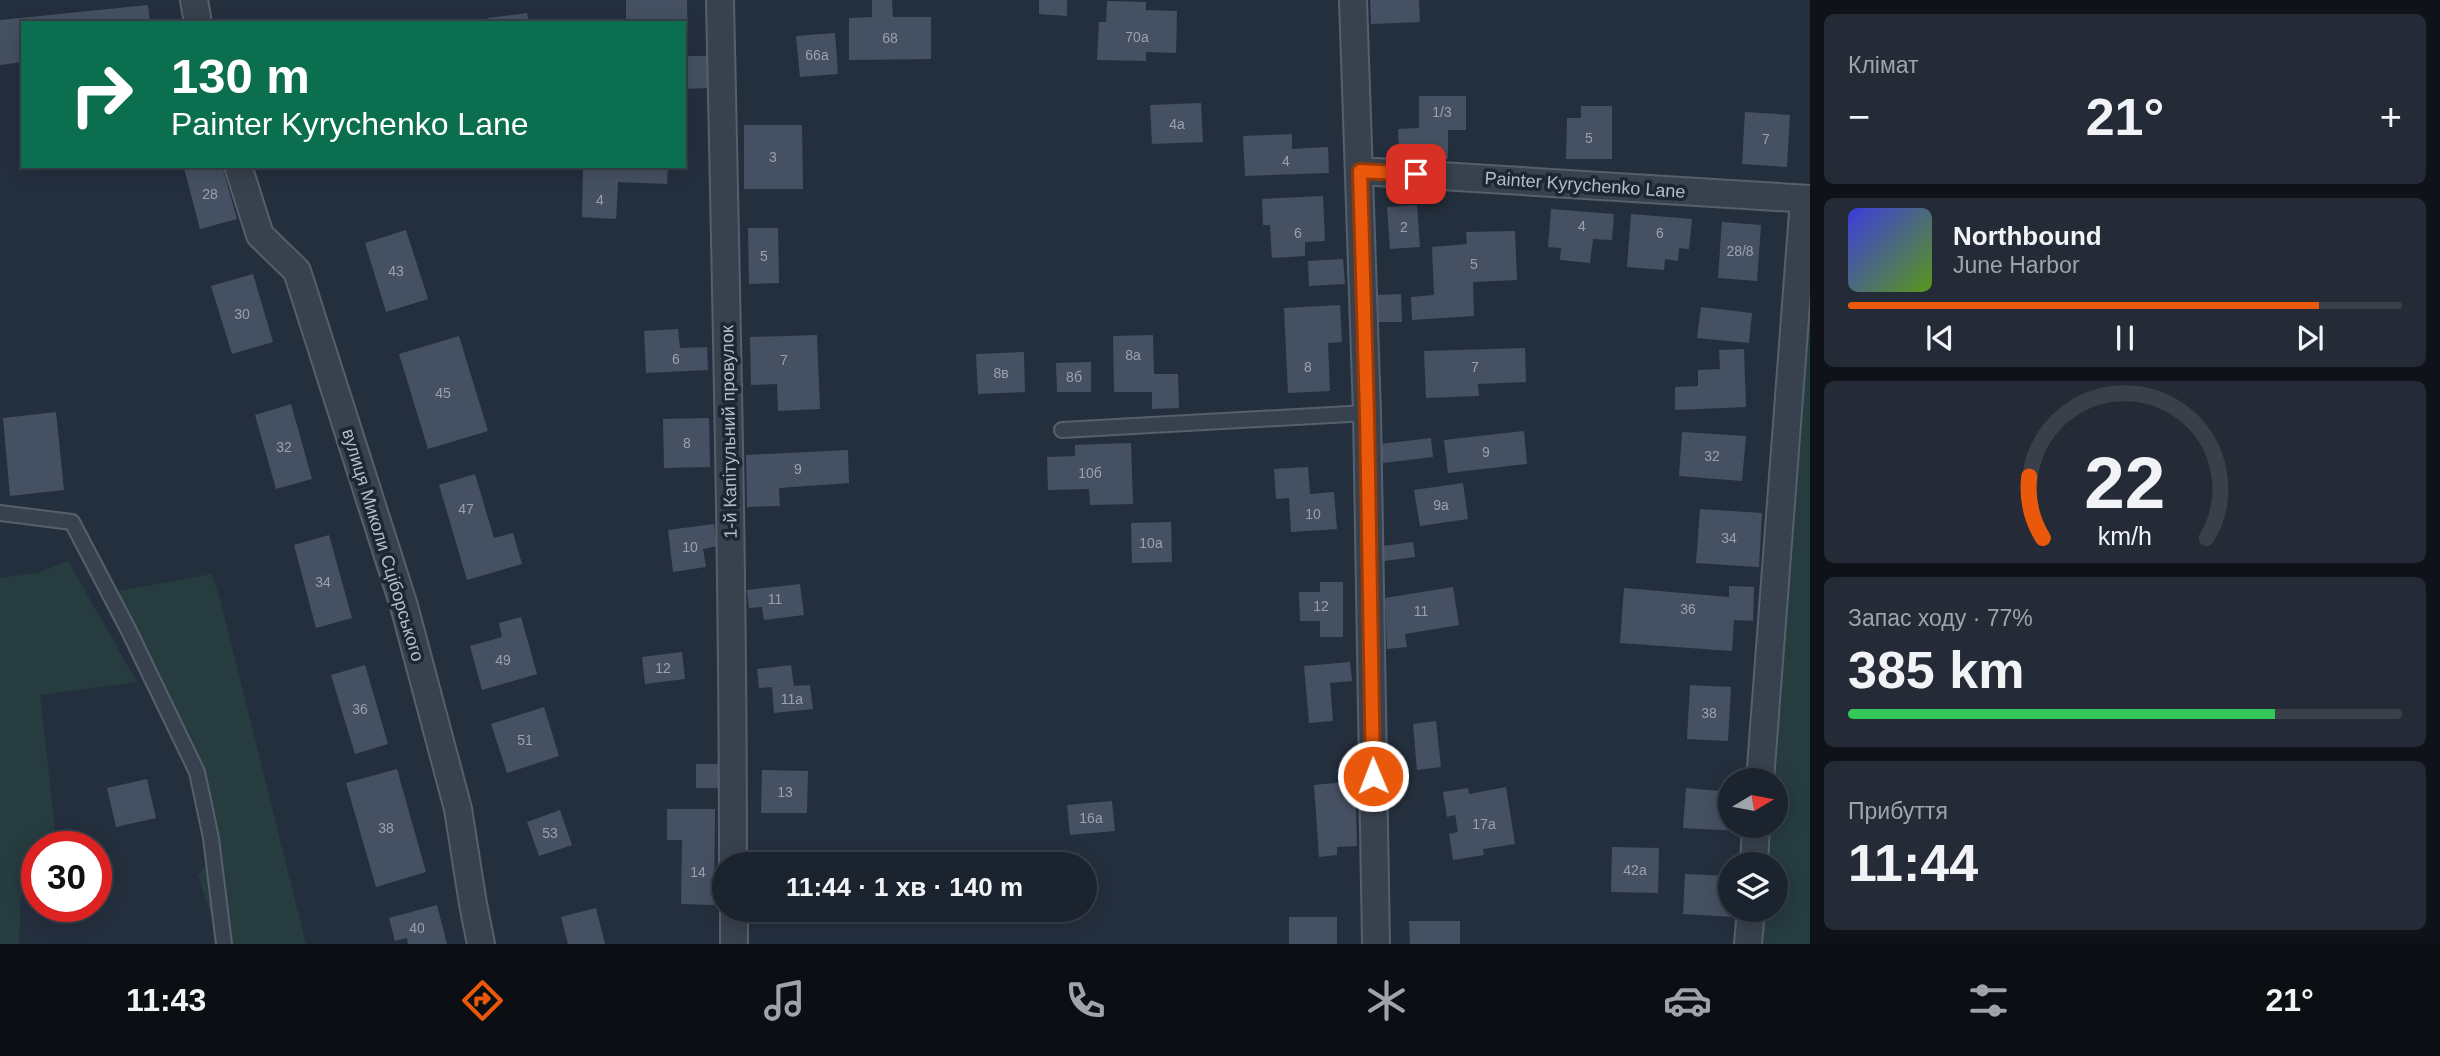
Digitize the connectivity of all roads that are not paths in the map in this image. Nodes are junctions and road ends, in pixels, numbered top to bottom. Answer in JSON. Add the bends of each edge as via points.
{"nodes":[{"id":1,"x":194,"y":0,"type":"edge"},
{"id":2,"x":719,"y":0,"type":"edge"},
{"id":3,"x":1353,"y":0,"type":"edge"},
{"id":4,"x":198,"y":21,"type":"edge"},
{"id":5,"x":239,"y":168,"type":"edge"},
{"id":6,"x":1360,"y":171,"type":"junction"},
{"id":7,"x":1807,"y":199,"type":"edge"},
{"id":8,"x":1367,"y":414,"type":"junction"},
{"id":9,"x":1062,"y":430,"type":"dead end"},
{"id":10,"x":0,"y":513,"type":"edge"},
{"id":11,"x":1761,"y":768,"type":"edge"},
{"id":12,"x":733,"y":852,"type":"edge"},
{"id":13,"x":733,"y":922,"type":"edge"},
{"id":14,"x":1750,"y":922,"type":"edge"},
{"id":15,"x":224,"y":944,"type":"edge"},
{"id":16,"x":481,"y":944,"type":"edge"},
{"id":17,"x":734,"y":944,"type":"edge"},
{"id":18,"x":1376,"y":944,"type":"edge"},
{"id":19,"x":1748,"y":944,"type":"edge"}],
"edges":[{"from":1,"to":4,"type":"street"},
{"from":2,"to":12,"type":"street","name":"1-й Капітульний провулок"},
{"from":3,"to":6,"type":"street"},
{"from":5,"to":16,"type":"street","name":"вулиця Миколи Сціборського","via":[[260,236],[297,271],[404,606],[458,809]]},
{"from":6,"to":7,"type":"street","name":"Painter Kyrychenko Lane"},
{"from":6,"to":8,"type":"street"},
{"from":7,"to":11,"type":"street"},
{"from":8,"to":9,"type":"lane"},
{"from":8,"to":18,"type":"street"},
{"from":10,"to":15,"type":"lane","via":[[72,522],[123,619],[197,772],[211,838]]},
{"from":13,"to":17,"type":"street"},
{"from":14,"to":19,"type":"street"}]}
